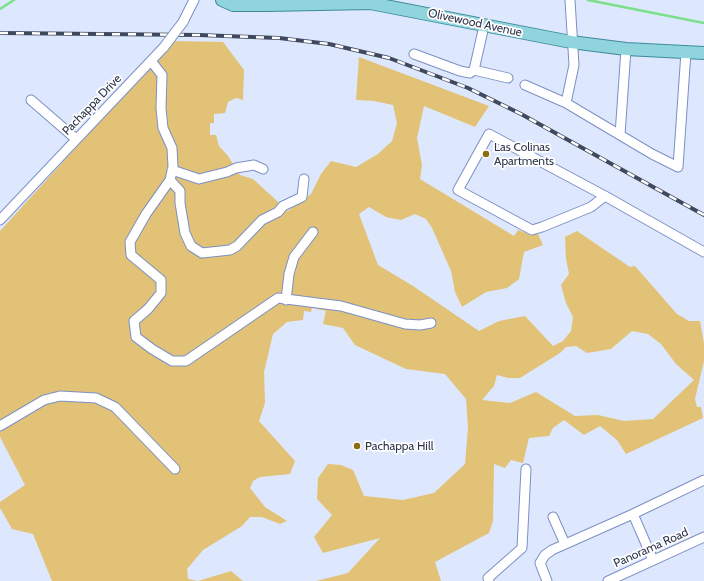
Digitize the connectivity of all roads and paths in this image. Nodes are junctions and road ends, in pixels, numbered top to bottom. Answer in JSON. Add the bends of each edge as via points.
{"nodes":[{"id":1,"x":194,"y":0,"type":"edge"},
{"id":2,"x":222,"y":0,"type":"edge"},
{"id":3,"x":570,"y":0,"type":"edge"},
{"id":4,"x":484,"y":26,"type":"junction"},
{"id":5,"x":571,"y":42,"type":"junction"},
{"id":6,"x":626,"y":49,"type":"junction"},
{"id":7,"x":686,"y":52,"type":"junction"},
{"id":8,"x":704,"y":53,"type":"edge"},
{"id":9,"x":414,"y":54,"type":"dead end"},
{"id":10,"x":151,"y":61,"type":"junction"},
{"id":11,"x":474,"y":70,"type":"junction"},
{"id":12,"x":508,"y":78,"type":"dead end"},
{"id":13,"x":526,"y":85,"type":"dead end"},
{"id":14,"x":31,"y":100,"type":"dead end"},
{"id":15,"x":566,"y":103,"type":"junction"},
{"id":16,"x":620,"y":135,"type":"junction"},
{"id":17,"x":76,"y":139,"type":"junction"},
{"id":18,"x":263,"y":169,"type":"dead end"},
{"id":19,"x":172,"y":170,"type":"junction"},
{"id":20,"x":304,"y":179,"type":"dead end"},
{"id":21,"x":170,"y":180,"type":"junction"},
{"id":22,"x":605,"y":196,"type":"junction"},
{"id":23,"x":0,"y":220,"type":"edge"},
{"id":24,"x":313,"y":232,"type":"dead end"},
{"id":25,"x":704,"y":252,"type":"edge"},
{"id":26,"x":286,"y":300,"type":"junction"},
{"id":27,"x":431,"y":323,"type":"dead end"},
{"id":28,"x":0,"y":426,"type":"edge"},
{"id":29,"x":175,"y":469,"type":"dead end"},
{"id":30,"x":526,"y":469,"type":"dead end"},
{"id":31,"x":704,"y":480,"type":"edge"},
{"id":32,"x":633,"y":514,"type":"junction"},
{"id":33,"x":553,"y":517,"type":"dead end"},
{"id":34,"x":704,"y":538,"type":"edge"},
{"id":35,"x":565,"y":544,"type":"junction"},
{"id":36,"x":653,"y":560,"type":"junction"},
{"id":37,"x":489,"y":581,"type":"edge"},
{"id":38,"x":547,"y":581,"type":"edge"},
{"id":39,"x":608,"y":581,"type":"edge"}],
"edges":[{"from":1,"to":10,"type":"street","name":"Pachappa Drive","bridge":true,"via":[[183,22]]},
{"from":2,"to":4,"type":"main road","name":"Olivewood Avenue","via":[[233,5],[268,6],[370,3]]},
{"from":3,"to":5,"type":"street"},
{"from":4,"to":5,"type":"main road","name":"Olivewood Avenue"},
{"from":4,"to":11,"type":"street"},
{"from":5,"to":6,"type":"main road","name":"Olivewood Avenue"},
{"from":5,"to":15,"type":"street","via":[[574,65]]},
{"from":6,"to":7,"type":"main road","name":"Olivewood Avenue"},
{"from":6,"to":16,"type":"street"},
{"from":7,"to":8,"type":"main road","name":"Olivewood Avenue"},
{"from":7,"to":16,"type":"street","via":[[678,167]]},
{"from":9,"to":11,"type":"street","via":[[460,72],[470,73]]},
{"from":10,"to":17,"type":"street","name":"Pachappa Drive"},
{"from":10,"to":19,"type":"street","via":[[162,75],[161,108],[164,128],[172,148]]},
{"from":11,"to":12,"type":"street"},
{"from":13,"to":15,"type":"street"},
{"from":14,"to":17,"type":"street"},
{"from":15,"to":16,"type":"street"},
{"from":17,"to":23,"type":"street","name":"Pachappa Drive"},
{"from":18,"to":19,"type":"street","via":[[254,165],[247,166],[199,179]]},
{"from":19,"to":21,"type":"street"},
{"from":20,"to":21,"type":"street","via":[[302,197],[262,220],[238,246],[230,250],[206,253],[191,246],[185,232],[180,191]]},
{"from":21,"to":26,"type":"street","via":[[130,242],[131,255],[161,280],[161,293],[134,321],[136,337],[172,361],[186,360],[278,298]]},
{"from":22,"to":22,"type":"street","via":[[590,208],[532,230],[458,190],[489,134]]},
{"from":22,"to":25,"type":"street"},
{"from":24,"to":26,"type":"street","via":[[294,257]]},
{"from":26,"to":27,"type":"street","via":[[341,306],[405,324]]},
{"from":28,"to":29,"type":"street","via":[[44,400],[60,396],[96,398],[115,407]]},
{"from":30,"to":37,"type":"street","via":[[522,548],[488,578]]},
{"from":31,"to":32,"type":"street"},
{"from":32,"to":35,"type":"street"},
{"from":32,"to":36,"type":"street"},
{"from":33,"to":35,"type":"street"},
{"from":34,"to":36,"type":"street","name":"Panorama Road"},
{"from":35,"to":38,"type":"street","via":[[549,552],[541,561]]},
{"from":36,"to":39,"type":"street","name":"Panorama Road"}]}
